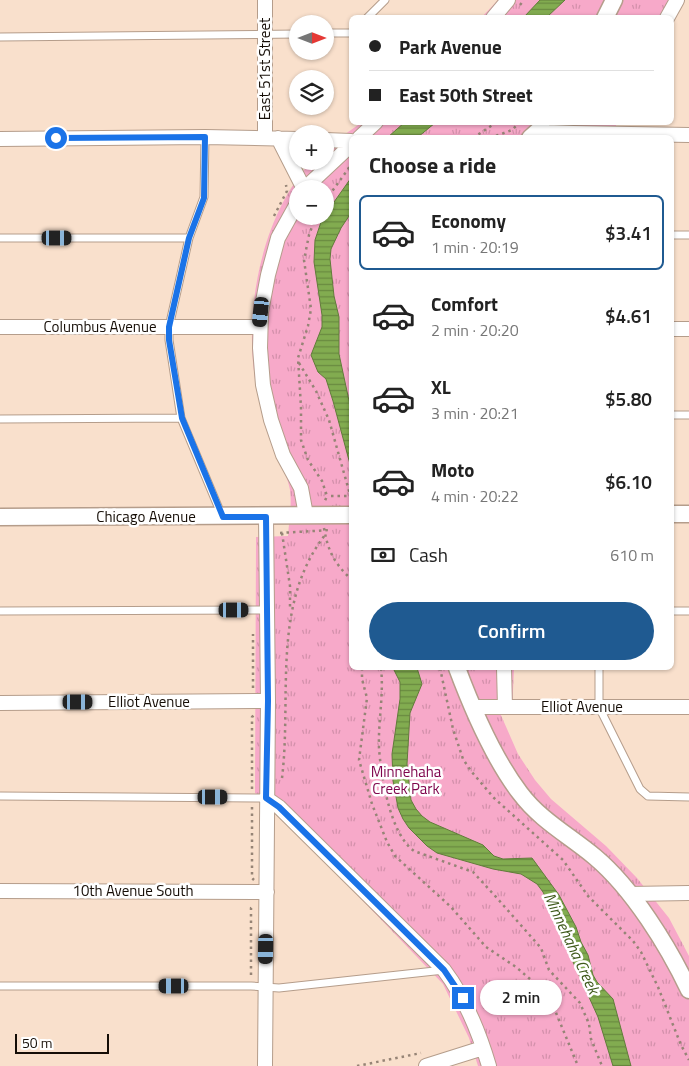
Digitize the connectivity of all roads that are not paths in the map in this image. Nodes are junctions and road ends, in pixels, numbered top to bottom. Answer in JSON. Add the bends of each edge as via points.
{"nodes":[{"id":1,"x":265,"y":0,"type":"edge"},
{"id":2,"x":385,"y":0,"type":"edge"},
{"id":3,"x":508,"y":0,"type":"edge"},
{"id":4,"x":614,"y":0,"type":"edge"},
{"id":5,"x":677,"y":0,"type":"edge"},
{"id":6,"x":370,"y":15,"type":"edge"},
{"id":7,"x":496,"y":15,"type":"edge"},
{"id":8,"x":606,"y":15,"type":"edge"},
{"id":9,"x":669,"y":15,"type":"edge"},
{"id":10,"x":334,"y":33,"type":"edge"},
{"id":11,"x":349,"y":33,"type":"edge"},
{"id":12,"x":265,"y":34,"type":"junction"},
{"id":13,"x":289,"y":34,"type":"edge"},
{"id":14,"x":0,"y":37,"type":"edge"},
{"id":15,"x":373,"y":125,"type":"edge"},
{"id":16,"x":576,"y":128,"type":"edge"},
{"id":17,"x":537,"y":130,"type":"edge"},
{"id":18,"x":362,"y":135,"type":"edge"},
{"id":19,"x":636,"y":135,"type":"edge"},
{"id":20,"x":674,"y":135,"type":"edge"},
{"id":21,"x":689,"y":135,"type":"edge"},
{"id":22,"x":205,"y":137,"type":"junction"},
{"id":23,"x":271,"y":138,"type":"junction"},
{"id":24,"x":0,"y":139,"type":"edge"},
{"id":25,"x":289,"y":139,"type":"edge"},
{"id":26,"x":334,"y":140,"type":"edge"},
{"id":27,"x":349,"y":141,"type":"edge"},
{"id":28,"x":349,"y":147,"type":"edge"},
{"id":29,"x":298,"y":180,"type":"edge"},
{"id":30,"x":314,"y":180,"type":"edge"},
{"id":31,"x":289,"y":218,"type":"edge"},
{"id":32,"x":674,"y":235,"type":"edge"},
{"id":33,"x":689,"y":235,"type":"edge"},
{"id":34,"x":0,"y":238,"type":"edge"},
{"id":35,"x":189,"y":238,"type":"junction"},
{"id":36,"x":0,"y":327,"type":"edge"},
{"id":37,"x":169,"y":327,"type":"junction"},
{"id":38,"x":260,"y":327,"type":"junction"},
{"id":39,"x":674,"y":329,"type":"edge"},
{"id":40,"x":689,"y":329,"type":"edge"},
{"id":41,"x":674,"y":415,"type":"edge"},
{"id":42,"x":689,"y":415,"type":"edge"},
{"id":43,"x":182,"y":418,"type":"junction"},
{"id":44,"x":0,"y":419,"type":"edge"},
{"id":45,"x":674,"y":514,"type":"edge"},
{"id":46,"x":689,"y":514,"type":"edge"},
{"id":47,"x":306,"y":515,"type":"junction"},
{"id":48,"x":349,"y":516,"type":"edge"},
{"id":49,"x":0,"y":517,"type":"edge"},
{"id":50,"x":223,"y":517,"type":"junction"},
{"id":51,"x":266,"y":517,"type":"junction"},
{"id":52,"x":267,"y":610,"type":"junction"},
{"id":53,"x":0,"y":611,"type":"edge"},
{"id":54,"x":674,"y":611,"type":"edge"},
{"id":55,"x":689,"y":611,"type":"edge"},
{"id":56,"x":458,"y":670,"type":"edge"},
{"id":57,"x":504,"y":670,"type":"edge"},
{"id":58,"x":599,"y":670,"type":"edge"},
{"id":59,"x":268,"y":701,"type":"junction"},
{"id":60,"x":0,"y":703,"type":"edge"},
{"id":61,"x":474,"y":707,"type":"junction"},
{"id":62,"x":505,"y":707,"type":"junction"},
{"id":63,"x":599,"y":707,"type":"junction"},
{"id":64,"x":689,"y":707,"type":"edge"},
{"id":65,"x":0,"y":796,"type":"edge"},
{"id":66,"x":689,"y":797,"type":"edge"},
{"id":67,"x":266,"y":798,"type":"junction"},
{"id":68,"x":0,"y":891,"type":"edge"},
{"id":69,"x":267,"y":892,"type":"junction"},
{"id":70,"x":689,"y":893,"type":"edge"},
{"id":71,"x":630,"y":894,"type":"junction"},
{"id":72,"x":444,"y":970,"type":"junction"},
{"id":73,"x":0,"y":986,"type":"edge"},
{"id":74,"x":265,"y":988,"type":"junction"},
{"id":75,"x":689,"y":990,"type":"edge"},
{"id":76,"x":483,"y":1048,"type":"junction"},
{"id":77,"x":427,"y":1059,"type":"edge"},
{"id":78,"x":265,"y":1066,"type":"edge"},
{"id":79,"x":488,"y":1066,"type":"edge"}],
"edges":[{"from":1,"to":12,"type":"street","name":"East 51st Street"},
{"from":2,"to":6,"type":"lane"},
{"from":3,"to":7,"type":"street"},
{"from":4,"to":8,"type":"street"},
{"from":5,"to":9,"type":"street"},
{"from":10,"to":11,"type":"lane"},
{"from":12,"to":13,"type":"lane"},
{"from":12,"to":14,"type":"lane"},
{"from":12,"to":23,"type":"street","name":"East 51st Street"},
{"from":15,"to":18,"type":"street"},
{"from":16,"to":17,"type":"street","via":[[547,132]]},
{"from":16,"to":19,"type":"street"},
{"from":20,"to":21,"type":"street"},
{"from":22,"to":23,"type":"street"},
{"from":22,"to":24,"type":"street"},
{"from":22,"to":35,"type":"lane","via":[[204,198]]},
{"from":23,"to":25,"type":"street"},
{"from":23,"to":29,"type":"street","name":"East 51st Street"},
{"from":26,"to":27,"type":"street"},
{"from":28,"to":30,"type":"street"},
{"from":31,"to":38,"type":"street","via":[[278,238],[268,275]]},
{"from":32,"to":33,"type":"lane"},
{"from":34,"to":35,"type":"lane"},
{"from":35,"to":37,"type":"lane"},
{"from":36,"to":37,"type":"street","name":"Columbus Avenue"},
{"from":37,"to":38,"type":"street","name":"Columbus Avenue"},
{"from":37,"to":43,"type":"lane"},
{"from":38,"to":47,"type":"street","via":[[263,385],[271,420],[301,488]]},
{"from":39,"to":40,"type":"street"},
{"from":41,"to":42,"type":"lane"},
{"from":43,"to":44,"type":"lane"},
{"from":43,"to":50,"type":"lane"},
{"from":45,"to":46,"type":"street"},
{"from":47,"to":48,"type":"street","name":"Chicago Avenue","via":[[327,526]]},
{"from":47,"to":51,"type":"street","name":"Chicago Avenue"},
{"from":49,"to":50,"type":"street","name":"Chicago Avenue"},
{"from":50,"to":51,"type":"street","name":"Chicago Avenue"},
{"from":51,"to":52,"type":"street"},
{"from":52,"to":53,"type":"lane"},
{"from":52,"to":59,"type":"street"},
{"from":54,"to":55,"type":"lane"},
{"from":56,"to":61,"type":"street"},
{"from":57,"to":62,"type":"street"},
{"from":58,"to":63,"type":"lane"},
{"from":59,"to":60,"type":"street","name":"Elliot Avenue"},
{"from":59,"to":67,"type":"street"},
{"from":61,"to":62,"type":"street","name":"Elliot Avenue"},
{"from":61,"to":71,"type":"street","via":[[503,768],[521,794],[545,820],[614,874]]},
{"from":62,"to":63,"type":"street","name":"Elliot Avenue"},
{"from":63,"to":64,"type":"street","name":"Elliot Avenue"},
{"from":63,"to":66,"type":"lane","via":[[640,789],[648,796]]},
{"from":65,"to":67,"type":"lane"},
{"from":67,"to":69,"type":"street"},
{"from":67,"to":72,"type":"street"},
{"from":68,"to":69,"type":"street","name":"10th Avenue South"},
{"from":69,"to":74,"type":"street"},
{"from":70,"to":71,"type":"street"},
{"from":71,"to":75,"type":"street"},
{"from":72,"to":74,"type":"lane"},
{"from":72,"to":76,"type":"street","via":[[470,1012]]},
{"from":73,"to":74,"type":"lane"},
{"from":74,"to":78,"type":"street"},
{"from":76,"to":77,"type":"street"},
{"from":76,"to":79,"type":"street"}]}
